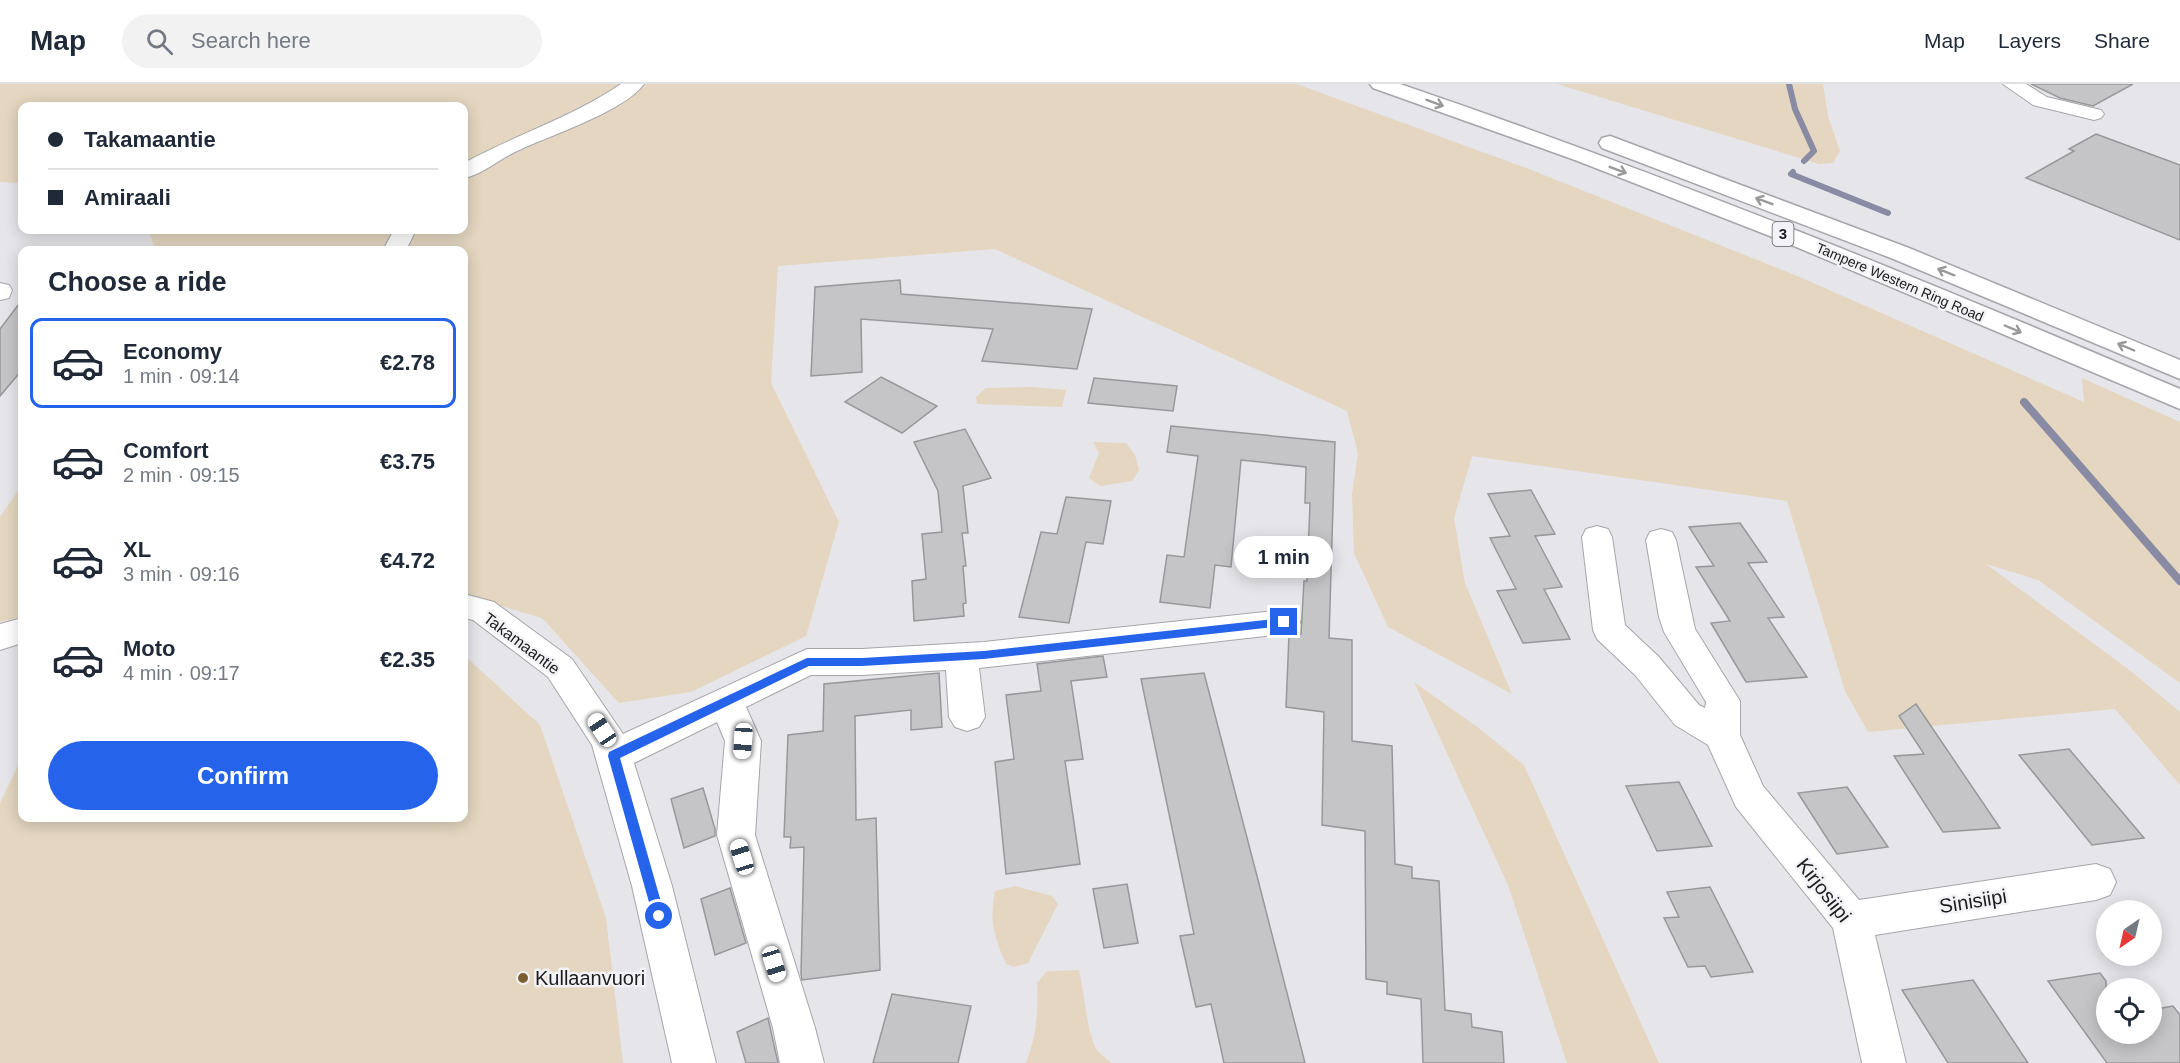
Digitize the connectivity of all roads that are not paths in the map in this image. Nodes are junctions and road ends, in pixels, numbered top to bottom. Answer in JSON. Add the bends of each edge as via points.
{"nodes":[{"id":1,"x":634,"y":84,"type":"edge"},
{"id":2,"x":1380,"y":84,"type":"edge"},
{"id":3,"x":1445,"y":84,"type":"edge"},
{"id":4,"x":2013,"y":84,"type":"edge"},
{"id":5,"x":2094,"y":114,"type":"dead end"},
{"id":6,"x":468,"y":170,"type":"edge"},
{"id":7,"x":2180,"y":370,"type":"edge"},
{"id":8,"x":2180,"y":400,"type":"edge"},
{"id":9,"x":1597,"y":537,"type":"dead end"},
{"id":10,"x":1661,"y":540,"type":"dead end"},
{"id":11,"x":468,"y":607,"type":"edge"},
{"id":12,"x":1284,"y":622,"type":"dead end"},
{"id":13,"x":18,"y":632,"type":"edge"},
{"id":14,"x":0,"y":637,"type":"edge"},
{"id":15,"x":961,"y":655,"type":"junction"},
{"id":16,"x":726,"y":701,"type":"junction"},
{"id":17,"x":967,"y":717,"type":"dead end"},
{"id":18,"x":1722,"y":735,"type":"junction"},
{"id":19,"x":613,"y":756,"type":"junction"},
{"id":20,"x":2096,"y":882,"type":"dead end"},
{"id":21,"x":1851,"y":920,"type":"junction"},
{"id":22,"x":694,"y":1063,"type":"edge"},
{"id":23,"x":802,"y":1063,"type":"edge"},
{"id":24,"x":1884,"y":1063,"type":"edge"}],
"edges":[{"from":1,"to":6,"type":"street","via":[[601,107]]},
{"from":2,"to":8,"type":"highway","name":"Tampere Western Ring Road","number":"3","one_way":true,"via":[[1833,253]]},
{"from":7,"to":3,"type":"highway","name":"Tampere Western Ring Road","number":"3","one_way":true,"via":[[1889,249]]},
{"from":4,"to":5,"type":"street","via":[[2040,101]]},
{"from":9,"to":18,"type":"street","via":[[1609,630],[1647,666],[1687,715]]},
{"from":10,"to":18,"type":"street","via":[[1680,632],[1723,701]]},
{"from":11,"to":19,"type":"street","name":"Takamaantie","via":[[483,611],[560,668],[609,741]]},
{"from":12,"to":15,"type":"street"},
{"from":13,"to":14,"type":"street"},
{"from":15,"to":16,"type":"street","via":[[807,662]]},
{"from":15,"to":17,"type":"street"},
{"from":16,"to":19,"type":"street"},
{"from":16,"to":23,"type":"street","via":[[743,741],[736,836]]},
{"from":18,"to":21,"type":"street","name":"Kirjosiipi","via":[[1749,796]]},
{"from":19,"to":22,"type":"street","name":"Takamaantie","via":[[652,886]]},
{"from":20,"to":21,"type":"street","name":"Sinisiipi"},
{"from":21,"to":24,"type":"street","name":"Kirjosiipi"}]}
